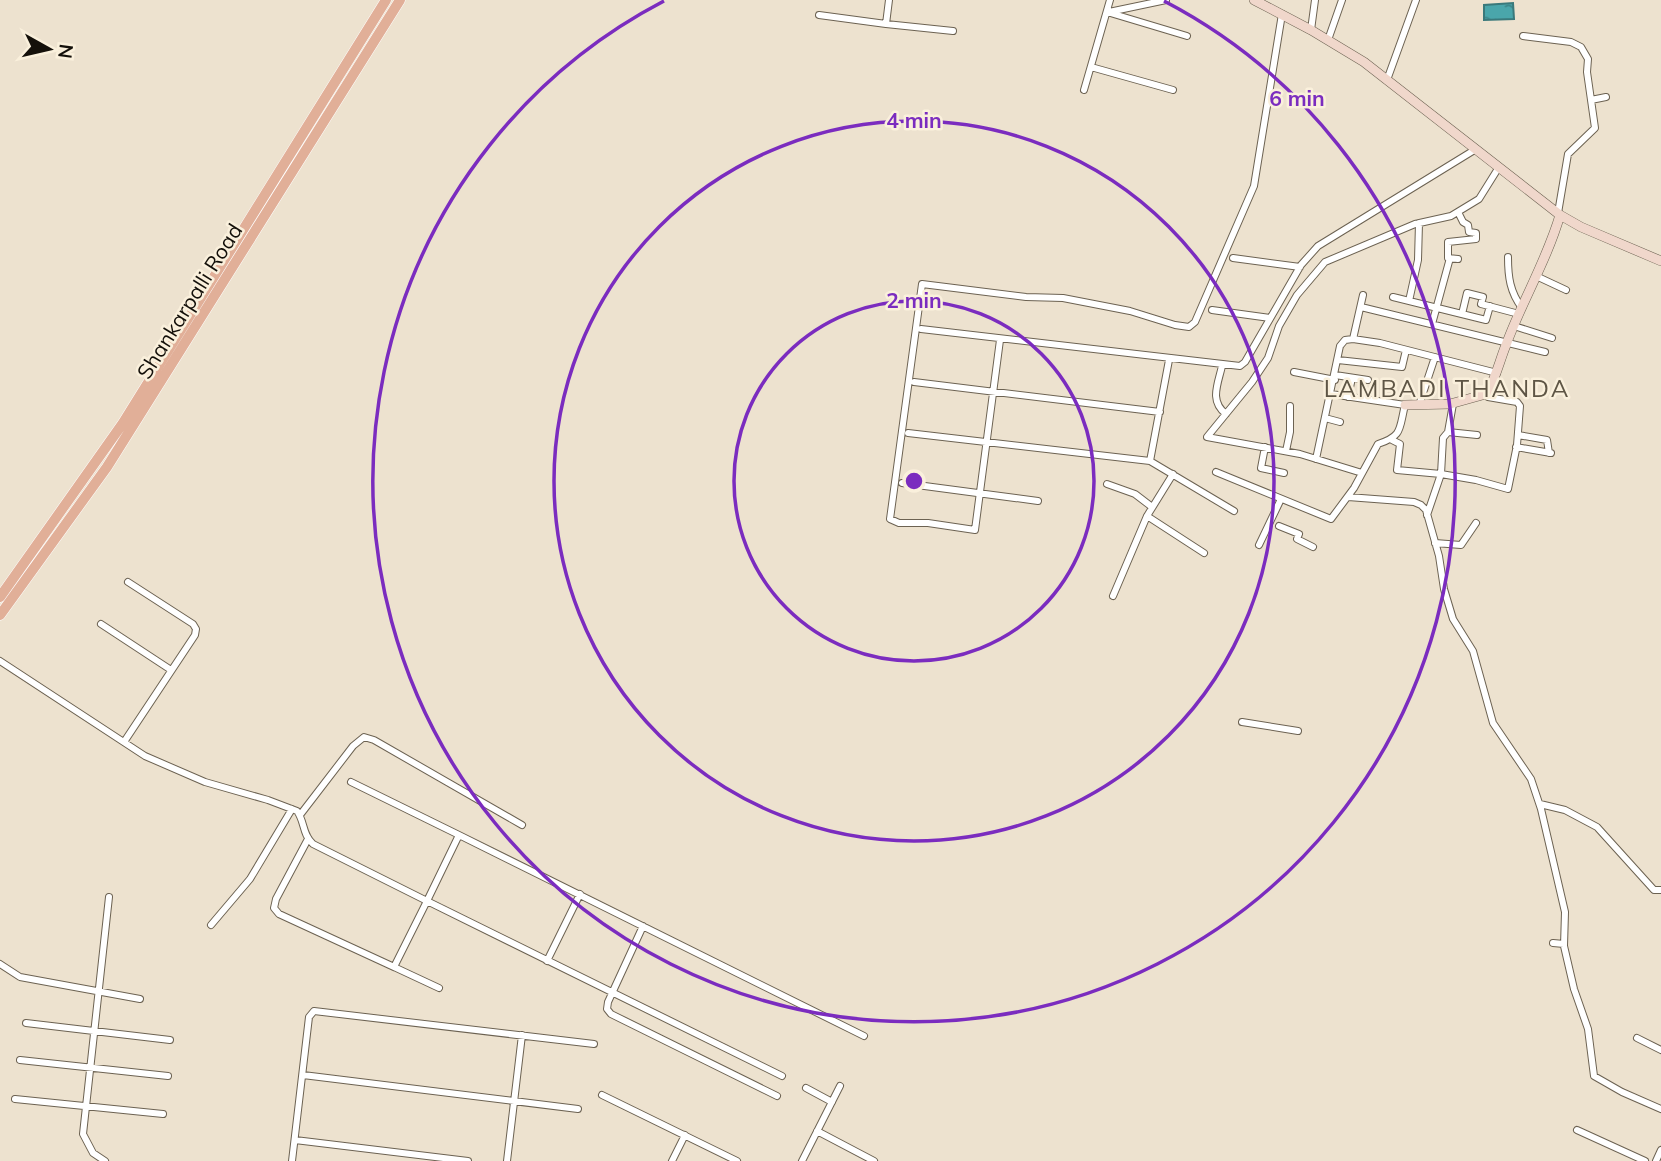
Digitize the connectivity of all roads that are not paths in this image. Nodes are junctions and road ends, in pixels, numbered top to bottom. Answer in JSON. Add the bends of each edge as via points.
{"nodes":[{"id":1,"x":386,"y":0,"type":"edge"},
{"id":2,"x":400,"y":0,"type":"edge"},
{"id":3,"x":889,"y":0,"type":"edge"},
{"id":4,"x":1110,"y":0,"type":"edge"},
{"id":5,"x":1166,"y":0,"type":"edge"},
{"id":6,"x":1254,"y":0,"type":"edge"},
{"id":7,"x":1315,"y":0,"type":"edge"},
{"id":8,"x":1342,"y":0,"type":"edge"},
{"id":9,"x":1416,"y":0,"type":"edge"},
{"id":10,"x":1107,"y":12,"type":"junction"},
{"id":11,"x":1282,"y":14,"type":"junction"},
{"id":12,"x":819,"y":15,"type":"dead end"},
{"id":13,"x":886,"y":24,"type":"junction"},
{"id":14,"x":1311,"y":30,"type":"junction"},
{"id":15,"x":953,"y":31,"type":"dead end"},
{"id":16,"x":1187,"y":36,"type":"dead end"},
{"id":17,"x":1523,"y":36,"type":"dead end"},
{"id":18,"x":1328,"y":40,"type":"junction"},
{"id":19,"x":1091,"y":66,"type":"junction"},
{"id":20,"x":1387,"y":80,"type":"junction"},
{"id":21,"x":1084,"y":90,"type":"dead end"},
{"id":22,"x":1174,"y":90,"type":"dead end"},
{"id":23,"x":1606,"y":97,"type":"dead end"},
{"id":24,"x":1591,"y":100,"type":"junction"},
{"id":25,"x":1476,"y":149,"type":"junction"},
{"id":26,"x":1499,"y":167,"type":"junction"},
{"id":27,"x":1458,"y":212,"type":"junction"},
{"id":28,"x":1559,"y":214,"type":"junction"},
{"id":29,"x":1419,"y":223,"type":"junction"},
{"id":30,"x":1508,"y":257,"type":"dead end"},
{"id":31,"x":1233,"y":258,"type":"dead end"},
{"id":32,"x":1661,"y":261,"type":"edge"},
{"id":33,"x":1300,"y":267,"type":"junction"},
{"id":34,"x":1536,"y":276,"type":"junction"},
{"id":35,"x":1566,"y":289,"type":"dead end"},
{"id":36,"x":1363,"y":295,"type":"dead end"},
{"id":37,"x":1393,"y":297,"type":"dead end"},
{"id":38,"x":1409,"y":301,"type":"junction"},
{"id":39,"x":1490,"y":306,"type":"junction"},
{"id":40,"x":1361,"y":307,"type":"junction"},
{"id":41,"x":1437,"y":308,"type":"junction"},
{"id":42,"x":1212,"y":310,"type":"dead end"},
{"id":43,"x":1520,"y":311,"type":"junction"},
{"id":44,"x":1462,"y":314,"type":"junction"},
{"id":45,"x":1270,"y":318,"type":"junction"},
{"id":46,"x":1432,"y":324,"type":"junction"},
{"id":47,"x":1514,"y":326,"type":"junction"},
{"id":48,"x":921,"y":329,"type":"dead end"},
{"id":49,"x":1552,"y":338,"type":"dead end"},
{"id":50,"x":1353,"y":339,"type":"junction"},
{"id":51,"x":1000,"y":340,"type":"junction"},
{"id":52,"x":1506,"y":343,"type":"junction"},
{"id":53,"x":1406,"y":350,"type":"junction"},
{"id":54,"x":1545,"y":352,"type":"dead end"},
{"id":55,"x":1435,"y":358,"type":"junction"},
{"id":56,"x":1169,"y":360,"type":"junction"},
{"id":57,"x":1338,"y":360,"type":"junction"},
{"id":58,"x":1222,"y":366,"type":"junction"},
{"id":59,"x":1294,"y":372,"type":"dead end"},
{"id":60,"x":1497,"y":373,"type":"junction"},
{"id":61,"x":1335,"y":378,"type":"junction"},
{"id":62,"x":1352,"y":378,"type":"junction"},
{"id":63,"x":1368,"y":380,"type":"dead end"},
{"id":64,"x":914,"y":382,"type":"dead end"},
{"id":65,"x":993,"y":392,"type":"junction"},
{"id":66,"x":1332,"y":394,"type":"junction"},
{"id":67,"x":1486,"y":394,"type":"junction"},
{"id":68,"x":1348,"y":397,"type":"junction"},
{"id":69,"x":1453,"y":404,"type":"junction"},
{"id":70,"x":1405,"y":405,"type":"junction"},
{"id":71,"x":1419,"y":405,"type":"junction"},
{"id":72,"x":1290,"y":406,"type":"dead end"},
{"id":73,"x":1160,"y":412,"type":"junction"},
{"id":74,"x":1226,"y":414,"type":"junction"},
{"id":75,"x":1325,"y":418,"type":"junction"},
{"id":76,"x":1340,"y":422,"type":"dead end"},
{"id":77,"x":1448,"y":432,"type":"junction"},
{"id":78,"x":908,"y":433,"type":"dead end"},
{"id":79,"x":1477,"y":435,"type":"dead end"},
{"id":80,"x":1518,"y":435,"type":"junction"},
{"id":81,"x":1392,"y":440,"type":"junction"},
{"id":82,"x":987,"y":442,"type":"junction"},
{"id":83,"x":1265,"y":447,"type":"junction"},
{"id":84,"x":1516,"y":447,"type":"junction"},
{"id":85,"x":1286,"y":451,"type":"junction"},
{"id":86,"x":1316,"y":459,"type":"junction"},
{"id":87,"x":1150,"y":461,"type":"junction"},
{"id":88,"x":1216,"y":472,"type":"dead end"},
{"id":89,"x":1284,"y":473,"type":"dead end"},
{"id":90,"x":1362,"y":473,"type":"junction"},
{"id":91,"x":1173,"y":474,"type":"junction"},
{"id":92,"x":1441,"y":474,"type":"junction"},
{"id":93,"x":902,"y":483,"type":"dead end"},
{"id":94,"x":1107,"y":484,"type":"dead end"},
{"id":95,"x":980,"y":494,"type":"junction"},
{"id":96,"x":1348,"y":497,"type":"junction"},
{"id":97,"x":1281,"y":499,"type":"junction"},
{"id":98,"x":1038,"y":501,"type":"dead end"},
{"id":99,"x":1152,"y":507,"type":"junction"},
{"id":100,"x":1234,"y":511,"type":"dead end"},
{"id":101,"x":1427,"y":514,"type":"junction"},
{"id":102,"x":1146,"y":516,"type":"junction"},
{"id":103,"x":1476,"y":523,"type":"dead end"},
{"id":104,"x":1279,"y":526,"type":"dead end"},
{"id":105,"x":1436,"y":543,"type":"junction"},
{"id":106,"x":1259,"y":545,"type":"dead end"},
{"id":107,"x":1313,"y":547,"type":"dead end"},
{"id":108,"x":1204,"y":553,"type":"dead end"},
{"id":109,"x":128,"y":582,"type":"dead end"},
{"id":110,"x":1113,"y":596,"type":"dead end"},
{"id":111,"x":0,"y":597,"type":"edge"},
{"id":112,"x":0,"y":615,"type":"edge"},
{"id":113,"x":101,"y":624,"type":"dead end"},
{"id":114,"x":0,"y":661,"type":"edge"},
{"id":115,"x":171,"y":670,"type":"junction"},
{"id":116,"x":1242,"y":722,"type":"dead end"},
{"id":117,"x":1298,"y":731,"type":"dead end"},
{"id":118,"x":124,"y":742,"type":"junction"},
{"id":119,"x":351,"y":782,"type":"dead end"},
{"id":120,"x":1540,"y":804,"type":"junction"},
{"id":121,"x":292,"y":809,"type":"junction"},
{"id":122,"x":300,"y":815,"type":"junction"},
{"id":123,"x":522,"y":825,"type":"dead end"},
{"id":124,"x":459,"y":835,"type":"junction"},
{"id":125,"x":307,"y":839,"type":"junction"},
{"id":126,"x":1661,"y":890,"type":"edge"},
{"id":127,"x":580,"y":894,"type":"junction"},
{"id":128,"x":109,"y":897,"type":"dead end"},
{"id":129,"x":427,"y":901,"type":"junction"},
{"id":130,"x":211,"y":925,"type":"dead end"},
{"id":131,"x":643,"y":926,"type":"junction"},
{"id":132,"x":1553,"y":943,"type":"dead end"},
{"id":133,"x":1564,"y":944,"type":"junction"},
{"id":134,"x":547,"y":961,"type":"junction"},
{"id":135,"x":0,"y":964,"type":"edge"},
{"id":136,"x":394,"y":967,"type":"junction"},
{"id":137,"x":439,"y":988,"type":"dead end"},
{"id":138,"x":99,"y":992,"type":"junction"},
{"id":139,"x":612,"y":993,"type":"junction"},
{"id":140,"x":140,"y":999,"type":"dead end"},
{"id":141,"x":26,"y":1023,"type":"dead end"},
{"id":142,"x":94,"y":1032,"type":"junction"},
{"id":143,"x":523,"y":1035,"type":"junction"},
{"id":144,"x":864,"y":1036,"type":"dead end"},
{"id":145,"x":1637,"y":1038,"type":"dead end"},
{"id":146,"x":170,"y":1041,"type":"dead end"},
{"id":147,"x":594,"y":1044,"type":"dead end"},
{"id":148,"x":1661,"y":1049,"type":"edge"},
{"id":149,"x":20,"y":1060,"type":"dead end"},
{"id":150,"x":90,"y":1066,"type":"junction"},
{"id":151,"x":303,"y":1075,"type":"junction"},
{"id":152,"x":168,"y":1076,"type":"dead end"},
{"id":153,"x":782,"y":1076,"type":"dead end"},
{"id":154,"x":840,"y":1086,"type":"dead end"},
{"id":155,"x":806,"y":1088,"type":"dead end"},
{"id":156,"x":602,"y":1094,"type":"dead end"},
{"id":157,"x":777,"y":1096,"type":"dead end"},
{"id":158,"x":15,"y":1099,"type":"dead end"},
{"id":159,"x":515,"y":1101,"type":"junction"},
{"id":160,"x":832,"y":1102,"type":"junction"},
{"id":161,"x":85,"y":1106,"type":"junction"},
{"id":162,"x":579,"y":1109,"type":"dead end"},
{"id":163,"x":1661,"y":1109,"type":"edge"},
{"id":164,"x":163,"y":1114,"type":"dead end"},
{"id":165,"x":1577,"y":1130,"type":"dead end"},
{"id":166,"x":817,"y":1131,"type":"junction"},
{"id":167,"x":685,"y":1135,"type":"junction"},
{"id":168,"x":295,"y":1140,"type":"junction"},
{"id":169,"x":1661,"y":1150,"type":"edge"},
{"id":170,"x":105,"y":1161,"type":"edge"},
{"id":171,"x":292,"y":1161,"type":"edge"},
{"id":172,"x":468,"y":1161,"type":"edge"},
{"id":173,"x":508,"y":1161,"type":"edge"},
{"id":174,"x":672,"y":1161,"type":"edge"},
{"id":175,"x":737,"y":1161,"type":"edge"},
{"id":176,"x":802,"y":1161,"type":"edge"},
{"id":177,"x":874,"y":1161,"type":"edge"},
{"id":178,"x":1644,"y":1161,"type":"edge"},
{"id":179,"x":1656,"y":1161,"type":"edge"}],
"edges":[{"from":1,"to":111,"type":"main road","name":"Shankarpalli Road","via":[[123,424]]},
{"from":2,"to":112,"type":"main road","name":"Shankarpalli Road","via":[[107,467]]},
{"from":3,"to":13,"type":"street"},
{"from":4,"to":10,"type":"street"},
{"from":5,"to":10,"type":"street"},
{"from":6,"to":11,"type":"main road"},
{"from":7,"to":14,"type":"street"},
{"from":8,"to":18,"type":"street"},
{"from":9,"to":20,"type":"street"},
{"from":10,"to":16,"type":"street"},
{"from":10,"to":19,"type":"street"},
{"from":11,"to":14,"type":"main road"},
{"from":11,"to":95,"type":"street","via":[[1254,186],[1189,327],[1063,299],[922,284],[890,519],[975,530]]},
{"from":12,"to":13,"type":"street"},
{"from":13,"to":15,"type":"street"},
{"from":14,"to":18,"type":"main road"},
{"from":17,"to":24,"type":"street","via":[[1581,47],[1588,58]]},
{"from":18,"to":20,"type":"main road"},
{"from":19,"to":21,"type":"street"},
{"from":19,"to":22,"type":"street"},
{"from":20,"to":25,"type":"main road"},
{"from":23,"to":24,"type":"street"},
{"from":24,"to":28,"type":"street","via":[[1595,128],[1568,154]]},
{"from":25,"to":26,"type":"main road"},
{"from":25,"to":33,"type":"street","via":[[1318,246]]},
{"from":26,"to":27,"type":"street","via":[[1479,200]]},
{"from":26,"to":28,"type":"main road"},
{"from":27,"to":29,"type":"street"},
{"from":27,"to":41,"type":"street","via":[[1476,239],[1447,242],[1448,258],[1454,258]]},
{"from":28,"to":32,"type":"main road"},
{"from":28,"to":34,"type":"main road"},
{"from":29,"to":38,"type":"street","via":[[1418,260]]},
{"from":29,"to":74,"type":"street","via":[[1325,262],[1297,295],[1268,358]]},
{"from":30,"to":43,"type":"street","via":[[1510,285]]},
{"from":31,"to":33,"type":"street"},
{"from":33,"to":45,"type":"street"},
{"from":34,"to":35,"type":"street"},
{"from":34,"to":43,"type":"main road"},
{"from":36,"to":40,"type":"street"},
{"from":37,"to":38,"type":"street"},
{"from":38,"to":41,"type":"street"},
{"from":39,"to":43,"type":"street"},
{"from":39,"to":44,"type":"street","via":[[1486,320]]},
{"from":39,"to":44,"type":"street","via":[[1481,303],[1483,297],[1467,293]]},
{"from":40,"to":46,"type":"street"},
{"from":40,"to":50,"type":"street"},
{"from":41,"to":44,"type":"street"},
{"from":41,"to":46,"type":"street"},
{"from":42,"to":45,"type":"street"},
{"from":43,"to":47,"type":"main road"},
{"from":45,"to":58,"type":"street","via":[[1245,362]]},
{"from":46,"to":52,"type":"street"},
{"from":47,"to":49,"type":"street"},
{"from":47,"to":52,"type":"main road"},
{"from":48,"to":51,"type":"street"},
{"from":50,"to":53,"type":"street"},
{"from":50,"to":57,"type":"street","via":[[1342,342]]},
{"from":51,"to":56,"type":"street"},
{"from":51,"to":65,"type":"street"},
{"from":52,"to":54,"type":"street"},
{"from":52,"to":60,"type":"main road"},
{"from":53,"to":55,"type":"street"},
{"from":53,"to":57,"type":"street","via":[[1402,367]]},
{"from":55,"to":60,"type":"street"},
{"from":55,"to":71,"type":"street"},
{"from":56,"to":58,"type":"street"},
{"from":56,"to":73,"type":"street"},
{"from":57,"to":61,"type":"street"},
{"from":58,"to":74,"type":"street","via":[[1214,397]]},
{"from":59,"to":61,"type":"street"},
{"from":60,"to":67,"type":"main road"},
{"from":61,"to":62,"type":"street"},
{"from":61,"to":66,"type":"street"},
{"from":62,"to":63,"type":"street"},
{"from":62,"to":68,"type":"street"},
{"from":64,"to":65,"type":"street"},
{"from":65,"to":73,"type":"street"},
{"from":65,"to":82,"type":"street"},
{"from":66,"to":68,"type":"street"},
{"from":66,"to":75,"type":"street"},
{"from":67,"to":69,"type":"main road"},
{"from":67,"to":80,"type":"street","via":[[1520,405]]},
{"from":68,"to":70,"type":"street"},
{"from":69,"to":71,"type":"main road"},
{"from":69,"to":77,"type":"street"},
{"from":70,"to":71,"type":"main road"},
{"from":70,"to":81,"type":"street"},
{"from":72,"to":85,"type":"street"},
{"from":73,"to":87,"type":"street"},
{"from":74,"to":83,"type":"street","via":[[1207,437]]},
{"from":75,"to":76,"type":"street"},
{"from":75,"to":86,"type":"street"},
{"from":77,"to":79,"type":"street"},
{"from":77,"to":92,"type":"street","via":[[1443,438]]},
{"from":78,"to":82,"type":"street"},
{"from":80,"to":84,"type":"street"},
{"from":80,"to":84,"type":"street","via":[[1547,440],[1550,453]]},
{"from":81,"to":90,"type":"street","via":[[1378,444]]},
{"from":81,"to":92,"type":"street","via":[[1400,444],[1397,470]]},
{"from":82,"to":87,"type":"street"},
{"from":82,"to":95,"type":"street"},
{"from":83,"to":85,"type":"street"},
{"from":83,"to":89,"type":"street","via":[[1261,468]]},
{"from":84,"to":92,"type":"street","via":[[1508,489]]},
{"from":85,"to":86,"type":"street"},
{"from":86,"to":90,"type":"street"},
{"from":87,"to":91,"type":"street"},
{"from":88,"to":97,"type":"street"},
{"from":90,"to":96,"type":"street"},
{"from":91,"to":99,"type":"street"},
{"from":91,"to":100,"type":"street"},
{"from":92,"to":101,"type":"street"},
{"from":93,"to":95,"type":"street"},
{"from":94,"to":99,"type":"street","via":[[1135,494]]},
{"from":95,"to":98,"type":"street"},
{"from":96,"to":97,"type":"street","via":[[1331,519]]},
{"from":96,"to":101,"type":"street","via":[[1415,502]]},
{"from":97,"to":106,"type":"street"},
{"from":99,"to":102,"type":"street"},
{"from":101,"to":105,"type":"street"},
{"from":102,"to":108,"type":"street"},
{"from":102,"to":110,"type":"street"},
{"from":103,"to":105,"type":"street","via":[[1461,545]]},
{"from":104,"to":107,"type":"street","via":[[1299,534],[1297,539]]},
{"from":105,"to":120,"type":"street","via":[[1452,619],[1473,651],[1493,723],[1531,779]]},
{"from":109,"to":115,"type":"street","via":[[196,629]]},
{"from":113,"to":115,"type":"street"},
{"from":114,"to":118,"type":"street"},
{"from":115,"to":118,"type":"street"},
{"from":116,"to":117,"type":"street"},
{"from":118,"to":121,"type":"street","via":[[205,782]]},
{"from":119,"to":124,"type":"street"},
{"from":120,"to":126,"type":"street","via":[[1597,827],[1654,890]]},
{"from":120,"to":133,"type":"street","via":[[1564,912]]},
{"from":121,"to":122,"type":"street"},
{"from":121,"to":130,"type":"street","via":[[250,879]]},
{"from":122,"to":123,"type":"street","via":[[364,737]]},
{"from":122,"to":125,"type":"street"},
{"from":124,"to":127,"type":"street"},
{"from":124,"to":129,"type":"street"},
{"from":125,"to":129,"type":"street"},
{"from":125,"to":136,"type":"street","via":[[274,908]]},
{"from":127,"to":131,"type":"street"},
{"from":127,"to":134,"type":"street"},
{"from":128,"to":138,"type":"street"},
{"from":129,"to":134,"type":"street"},
{"from":129,"to":136,"type":"street"},
{"from":131,"to":139,"type":"street"},
{"from":131,"to":144,"type":"street"},
{"from":132,"to":133,"type":"street"},
{"from":133,"to":163,"type":"street","via":[[1588,1029],[1594,1076]]},
{"from":134,"to":139,"type":"street"},
{"from":135,"to":138,"type":"street","via":[[20,978]]},
{"from":136,"to":137,"type":"street"},
{"from":138,"to":140,"type":"street"},
{"from":138,"to":142,"type":"street"},
{"from":139,"to":153,"type":"street"},
{"from":139,"to":157,"type":"street","via":[[607,1006],[611,1014]]},
{"from":141,"to":142,"type":"street"},
{"from":142,"to":146,"type":"street"},
{"from":142,"to":150,"type":"street"},
{"from":143,"to":147,"type":"street"},
{"from":143,"to":151,"type":"street","via":[[317,1010],[309,1017]]},
{"from":143,"to":159,"type":"street"},
{"from":145,"to":148,"type":"street"},
{"from":149,"to":150,"type":"street"},
{"from":150,"to":152,"type":"street"},
{"from":150,"to":161,"type":"street"},
{"from":151,"to":159,"type":"street"},
{"from":151,"to":168,"type":"street"},
{"from":154,"to":160,"type":"street"},
{"from":155,"to":160,"type":"street"},
{"from":156,"to":167,"type":"street"},
{"from":158,"to":161,"type":"street"},
{"from":159,"to":162,"type":"street"},
{"from":159,"to":173,"type":"street"},
{"from":160,"to":166,"type":"street"},
{"from":161,"to":164,"type":"street"},
{"from":161,"to":170,"type":"street","via":[[83,1134],[93,1153]]},
{"from":165,"to":178,"type":"street"},
{"from":166,"to":176,"type":"street"},
{"from":166,"to":177,"type":"street"},
{"from":167,"to":174,"type":"street"},
{"from":167,"to":175,"type":"street"},
{"from":168,"to":171,"type":"street"},
{"from":168,"to":172,"type":"street"},
{"from":169,"to":179,"type":"street"}]}
